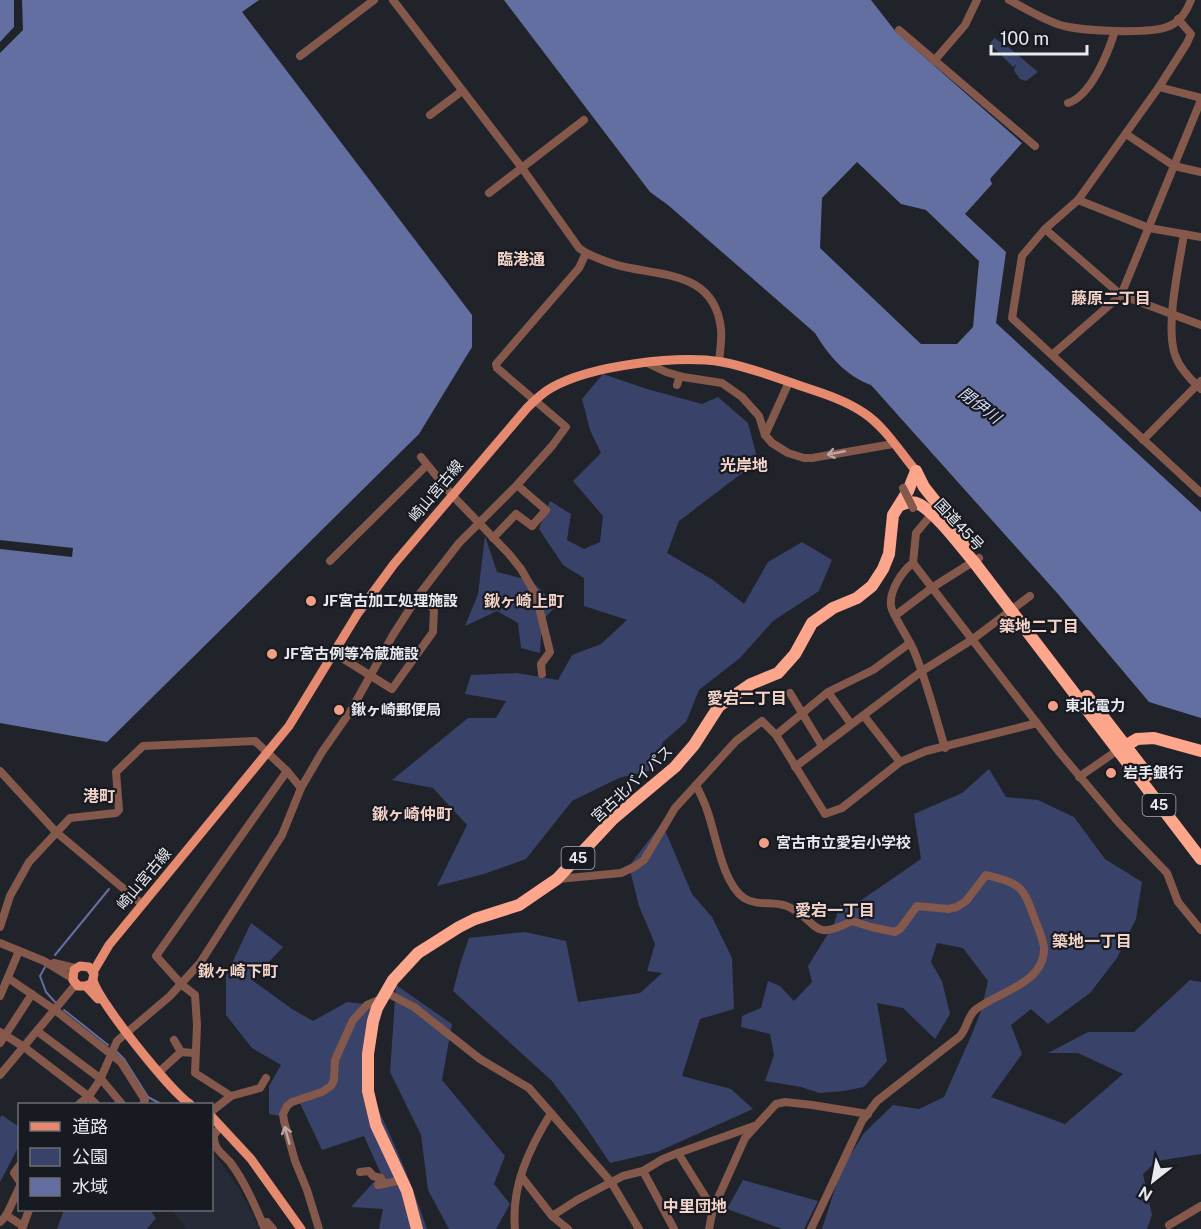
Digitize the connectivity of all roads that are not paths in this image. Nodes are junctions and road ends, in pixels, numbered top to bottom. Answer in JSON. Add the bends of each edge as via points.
{"nodes":[{"id":1,"x":374,"y":0,"type":"edge"},
{"id":2,"x":393,"y":0,"type":"edge"},
{"id":3,"x":977,"y":0,"type":"edge"},
{"id":4,"x":1009,"y":0,"type":"edge"},
{"id":5,"x":1191,"y":0,"type":"edge"},
{"id":6,"x":1178,"y":19,"type":"junction"},
{"id":7,"x":899,"y":30,"type":"dead end"},
{"id":8,"x":1114,"y":31,"type":"junction"},
{"id":9,"x":300,"y":56,"type":"dead end"},
{"id":10,"x":934,"y":61,"type":"junction"},
{"id":11,"x":1159,"y":87,"type":"junction"},
{"id":12,"x":462,"y":91,"type":"junction"},
{"id":13,"x":1201,"y":99,"type":"edge"},
{"id":14,"x":1068,"y":104,"type":"dead end"},
{"id":15,"x":429,"y":115,"type":"dead end"},
{"id":16,"x":584,"y":120,"type":"dead end"},
{"id":17,"x":1126,"y":134,"type":"junction"},
{"id":18,"x":1035,"y":146,"type":"dead end"},
{"id":19,"x":1174,"y":166,"type":"junction"},
{"id":20,"x":522,"y":168,"type":"junction"},
{"id":21,"x":1201,"y":172,"type":"edge"},
{"id":22,"x":489,"y":193,"type":"dead end"},
{"id":23,"x":1078,"y":200,"type":"junction"},
{"id":24,"x":1149,"y":228,"type":"junction"},
{"id":25,"x":1045,"y":229,"type":"junction"},
{"id":26,"x":1184,"y":234,"type":"junction"},
{"id":27,"x":1201,"y":237,"type":"edge"},
{"id":28,"x":586,"y":253,"type":"junction"},
{"id":29,"x":1121,"y":295,"type":"junction"},
{"id":30,"x":1173,"y":314,"type":"junction"},
{"id":31,"x":1201,"y":325,"type":"edge"},
{"id":32,"x":1052,"y":355,"type":"junction"},
{"id":33,"x":645,"y":362,"type":"junction"},
{"id":34,"x":719,"y":362,"type":"junction"},
{"id":35,"x":680,"y":376,"type":"junction"},
{"id":36,"x":789,"y":382,"type":"junction"},
{"id":37,"x":677,"y":385,"type":"dead end"},
{"id":38,"x":1200,"y":385,"type":"edge"},
{"id":39,"x":535,"y":400,"type":"junction"},
{"id":40,"x":765,"y":435,"type":"junction"},
{"id":41,"x":1143,"y":440,"type":"junction"},
{"id":42,"x":893,"y":444,"type":"junction"},
{"id":43,"x":421,"y":457,"type":"dead end"},
{"id":44,"x":427,"y":465,"type":"junction"},
{"id":45,"x":916,"y":471,"type":"junction"},
{"id":46,"x":517,"y":485,"type":"junction"},
{"id":47,"x":1201,"y":493,"type":"edge"},
{"id":48,"x":452,"y":495,"type":"junction"},
{"id":49,"x":917,"y":496,"type":"junction"},
{"id":50,"x":931,"y":514,"type":"junction"},
{"id":51,"x":479,"y":523,"type":"junction"},
{"id":52,"x":950,"y":534,"type":"junction"},
{"id":53,"x":493,"y":538,"type":"junction"},
{"id":54,"x":977,"y":560,"type":"junction"},
{"id":55,"x":330,"y":561,"type":"dead end"},
{"id":56,"x":913,"y":562,"type":"junction"},
{"id":57,"x":933,"y":587,"type":"junction"},
{"id":58,"x":418,"y":596,"type":"junction"},
{"id":59,"x":1030,"y":596,"type":"dead end"},
{"id":60,"x":1014,"y":609,"type":"junction"},
{"id":61,"x":896,"y":615,"type":"junction"},
{"id":62,"x":973,"y":639,"type":"junction"},
{"id":63,"x":910,"y":643,"type":"junction"},
{"id":64,"x":334,"y":653,"type":"junction"},
{"id":65,"x":922,"y":671,"type":"junction"},
{"id":66,"x":542,"y":674,"type":"dead end"},
{"id":67,"x":371,"y":677,"type":"junction"},
{"id":68,"x":828,"y":692,"type":"junction"},
{"id":69,"x":790,"y":693,"type":"dead end"},
{"id":70,"x":801,"y":713,"type":"junction"},
{"id":71,"x":864,"y":716,"type":"junction"},
{"id":72,"x":1037,"y":723,"type":"junction"},
{"id":73,"x":851,"y":724,"type":"junction"},
{"id":74,"x":776,"y":735,"type":"junction"},
{"id":75,"x":822,"y":746,"type":"junction"},
{"id":76,"x":945,"y":748,"type":"junction"},
{"id":77,"x":1122,"y":748,"type":"junction"},
{"id":78,"x":1201,"y":751,"type":"edge"},
{"id":79,"x":268,"y":752,"type":"junction"},
{"id":80,"x":900,"y":762,"type":"junction"},
{"id":81,"x":795,"y":767,"type":"junction"},
{"id":82,"x":0,"y":771,"type":"edge"},
{"id":83,"x":287,"y":771,"type":"junction"},
{"id":84,"x":1079,"y":777,"type":"junction"},
{"id":85,"x":696,"y":785,"type":"junction"},
{"id":86,"x":301,"y":788,"type":"junction"},
{"id":87,"x":56,"y":832,"type":"junction"},
{"id":88,"x":1201,"y":847,"type":"edge"},
{"id":89,"x":1201,"y":859,"type":"edge"},
{"id":90,"x":557,"y":879,"type":"junction"},
{"id":91,"x":142,"y":904,"type":"junction"},
{"id":92,"x":0,"y":927,"type":"edge"},
{"id":93,"x":1201,"y":930,"type":"edge"},
{"id":94,"x":0,"y":943,"type":"edge"},
{"id":95,"x":19,"y":951,"type":"junction"},
{"id":96,"x":83,"y":976,"type":"junction"},
{"id":97,"x":8,"y":978,"type":"junction"},
{"id":98,"x":182,"y":985,"type":"junction"},
{"id":99,"x":32,"y":994,"type":"junction"},
{"id":100,"x":384,"y":995,"type":"junction"},
{"id":101,"x":0,"y":996,"type":"edge"},
{"id":102,"x":55,"y":1010,"type":"junction"},
{"id":103,"x":37,"y":1031,"type":"junction"},
{"id":104,"x":127,"y":1033,"type":"junction"},
{"id":105,"x":3,"y":1034,"type":"edge"},
{"id":106,"x":174,"y":1040,"type":"dead end"},
{"id":107,"x":0,"y":1043,"type":"edge"},
{"id":108,"x":24,"y":1047,"type":"junction"},
{"id":109,"x":181,"y":1052,"type":"junction"},
{"id":110,"x":195,"y":1053,"type":"junction"},
{"id":111,"x":111,"y":1054,"type":"junction"},
{"id":112,"x":159,"y":1072,"type":"junction"},
{"id":113,"x":0,"y":1074,"type":"edge"},
{"id":114,"x":266,"y":1078,"type":"dead end"},
{"id":115,"x":101,"y":1079,"type":"junction"},
{"id":116,"x":88,"y":1096,"type":"junction"},
{"id":117,"x":231,"y":1096,"type":"junction"},
{"id":118,"x":144,"y":1102,"type":"edge"},
{"id":119,"x":80,"y":1103,"type":"edge"},
{"id":120,"x":95,"y":1103,"type":"edge"},
{"id":121,"x":121,"y":1103,"type":"edge"},
{"id":122,"x":189,"y":1103,"type":"edge"},
{"id":123,"x":213,"y":1111,"type":"edge"},
{"id":124,"x":550,"y":1113,"type":"junction"},
{"id":125,"x":868,"y":1114,"type":"junction"},
{"id":126,"x":213,"y":1118,"type":"edge"},
{"id":127,"x":221,"y":1126,"type":"junction"},
{"id":128,"x":755,"y":1126,"type":"junction"},
{"id":129,"x":678,"y":1153,"type":"junction"},
{"id":130,"x":18,"y":1168,"type":"edge"},
{"id":131,"x":643,"y":1171,"type":"junction"},
{"id":132,"x":360,"y":1172,"type":"dead end"},
{"id":133,"x":521,"y":1176,"type":"junction"},
{"id":134,"x":18,"y":1180,"type":"edge"},
{"id":135,"x":402,"y":1180,"type":"junction"},
{"id":136,"x":611,"y":1182,"type":"junction"},
{"id":137,"x":18,"y":1188,"type":"edge"},
{"id":138,"x":723,"y":1190,"type":"junction"},
{"id":139,"x":706,"y":1199,"type":"junction"},
{"id":140,"x":1201,"y":1206,"type":"edge"},
{"id":141,"x":713,"y":1209,"type":"junction"},
{"id":142,"x":28,"y":1211,"type":"edge"},
{"id":143,"x":6,"y":1215,"type":"junction"},
{"id":144,"x":552,"y":1216,"type":"junction"},
{"id":145,"x":0,"y":1222,"type":"edge"},
{"id":146,"x":1169,"y":1225,"type":"dead end"},
{"id":147,"x":264,"y":1226,"type":"edge"},
{"id":148,"x":23,"y":1228,"type":"edge"},
{"id":149,"x":712,"y":1228,"type":"edge"},
{"id":150,"x":273,"y":1229,"type":"edge"},
{"id":151,"x":301,"y":1229,"type":"edge"},
{"id":152,"x":319,"y":1229,"type":"edge"},
{"id":153,"x":417,"y":1229,"type":"edge"},
{"id":154,"x":515,"y":1229,"type":"edge"},
{"id":155,"x":568,"y":1229,"type":"edge"},
{"id":156,"x":639,"y":1229,"type":"edge"},
{"id":157,"x":674,"y":1229,"type":"edge"},
{"id":158,"x":811,"y":1229,"type":"edge"}],
"edges":[{"from":1,"to":9,"type":"street"},
{"from":2,"to":12,"type":"street"},
{"from":3,"to":10,"type":"street","via":[[965,25]]},
{"from":4,"to":8,"type":"street","via":[[1065,26]]},
{"from":5,"to":6,"type":"street"},
{"from":6,"to":8,"type":"street","via":[[1168,27]]},
{"from":6,"to":11,"type":"street","via":[[1191,33]]},
{"from":7,"to":10,"type":"street"},
{"from":8,"to":14,"type":"street","via":[[1109,51],[1092,80]]},
{"from":10,"to":18,"type":"street"},
{"from":11,"to":13,"type":"street"},
{"from":11,"to":17,"type":"street"},
{"from":12,"to":15,"type":"street"},
{"from":12,"to":20,"type":"street"},
{"from":13,"to":19,"type":"street"},
{"from":16,"to":20,"type":"street"},
{"from":17,"to":19,"type":"street"},
{"from":17,"to":23,"type":"street"},
{"from":19,"to":21,"type":"street"},
{"from":19,"to":24,"type":"street"},
{"from":20,"to":22,"type":"street"},
{"from":20,"to":28,"type":"street"},
{"from":23,"to":24,"type":"street"},
{"from":23,"to":25,"type":"street"},
{"from":24,"to":26,"type":"street"},
{"from":24,"to":29,"type":"street"},
{"from":25,"to":29,"type":"street"},
{"from":25,"to":32,"type":"street","via":[[1022,256],[1012,318]]},
{"from":26,"to":27,"type":"street"},
{"from":26,"to":30,"type":"street"},
{"from":28,"to":34,"type":"street","via":[[606,262],[672,275],[700,287],[719,319]]},
{"from":28,"to":39,"type":"street","via":[[579,268],[496,364]]},
{"from":29,"to":30,"type":"street"},
{"from":29,"to":32,"type":"street"},
{"from":30,"to":31,"type":"street"},
{"from":30,"to":38,"type":"street","via":[[1176,356]]},
{"from":32,"to":41,"type":"street"},
{"from":33,"to":34,"type":"main road","name":"崎山宮古線"},
{"from":33,"to":35,"type":"street"},
{"from":33,"to":39,"type":"main road","name":"崎山宮古線","via":[[587,373],[550,388]]},
{"from":34,"to":36,"type":"main road","name":"崎山宮古線"},
{"from":35,"to":37,"type":"street"},
{"from":35,"to":40,"type":"street","via":[[722,383],[759,416]]},
{"from":36,"to":40,"type":"street"},
{"from":36,"to":42,"type":"main road","name":"崎山宮古線","via":[[866,414]]},
{"from":38,"to":41,"type":"street"},
{"from":39,"to":46,"type":"street","via":[[566,427]]},
{"from":39,"to":48,"type":"main road","name":"崎山宮古線"},
{"from":42,"to":40,"type":"street","one_way":true,"via":[[804,458],[776,446]]},
{"from":41,"to":47,"type":"street"},
{"from":42,"to":45,"type":"main road","name":"崎山宮古線"},
{"from":43,"to":44,"type":"street"},
{"from":44,"to":48,"type":"street"},
{"from":44,"to":55,"type":"street"},
{"from":45,"to":49,"type":"highway","number":"45"},
{"from":45,"to":49,"type":"highway","number":"45","via":[[908,491]]},
{"from":46,"to":51,"type":"street"},
{"from":46,"to":53,"type":"street","via":[[546,510],[532,526],[516,514]]},
{"from":48,"to":51,"type":"street"},
{"from":48,"to":64,"type":"main road","name":"崎山宮古線","via":[[358,613]]},
{"from":49,"to":50,"type":"highway","name":"国道45号","number":"45","via":[[919,504]]},
{"from":49,"to":52,"type":"highway","number":"45"},
{"from":49,"to":54,"type":"highway","name":"国道45号","number":"45"},
{"from":49,"to":90,"type":"highway","name":"宮古北バイパス","number":"45","via":[[895,510],[889,554],[872,586],[812,623],[795,654],[778,673],[751,684],[719,706],[675,767],[614,819]]},
{"from":50,"to":52,"type":"highway","name":"国道45号","number":"45"},
{"from":50,"to":56,"type":"street","via":[[916,533]]},
{"from":51,"to":53,"type":"street"},
{"from":51,"to":58,"type":"street"},
{"from":52,"to":54,"type":"highway","name":"国道45号","number":"45"},
{"from":53,"to":66,"type":"street","via":[[521,569],[536,595],[550,652],[540,664]]},
{"from":54,"to":57,"type":"street"},
{"from":54,"to":60,"type":"highway","name":"国道45号","number":"45"},
{"from":56,"to":57,"type":"street"},
{"from":56,"to":61,"type":"street","via":[[902,573],[892,596],[891,606]]},
{"from":57,"to":61,"type":"street"},
{"from":57,"to":62,"type":"street"},
{"from":58,"to":67,"type":"street"},
{"from":58,"to":67,"type":"street","via":[[434,609],[433,632],[392,689]]},
{"from":59,"to":60,"type":"street"},
{"from":60,"to":62,"type":"street"},
{"from":60,"to":77,"type":"highway","name":"国道45号","number":"45"},
{"from":61,"to":63,"type":"street"},
{"from":62,"to":65,"type":"street"},
{"from":62,"to":72,"type":"street"},
{"from":63,"to":65,"type":"street"},
{"from":63,"to":68,"type":"street","via":[[873,670]]},
{"from":64,"to":67,"type":"street"},
{"from":64,"to":79,"type":"main road","name":"崎山宮古線"},
{"from":65,"to":71,"type":"street"},
{"from":65,"to":76,"type":"street"},
{"from":67,"to":86,"type":"street"},
{"from":68,"to":70,"type":"street"},
{"from":68,"to":73,"type":"street"},
{"from":69,"to":70,"type":"street"},
{"from":70,"to":74,"type":"street"},
{"from":70,"to":75,"type":"street"},
{"from":71,"to":73,"type":"street"},
{"from":71,"to":80,"type":"street"},
{"from":72,"to":76,"type":"street"},
{"from":72,"to":84,"type":"street"},
{"from":73,"to":75,"type":"street"},
{"from":74,"to":81,"type":"street"},
{"from":74,"to":85,"type":"street","via":[[762,721],[736,741]]},
{"from":75,"to":81,"type":"street"},
{"from":76,"to":80,"type":"street"},
{"from":77,"to":78,"type":"highway","via":[[1137,739],[1154,738]]},
{"from":77,"to":84,"type":"street"},
{"from":77,"to":88,"type":"highway","name":"国道45号","number":"45"},
{"from":77,"to":89,"type":"highway","name":"国道45号","number":"45"},
{"from":79,"to":83,"type":"street"},
{"from":79,"to":87,"type":"street","via":[[255,741],[143,746],[116,772],[116,813],[73,816]]},
{"from":79,"to":91,"type":"main road","name":"崎山宮古線"},
{"from":80,"to":81,"type":"street","via":[[842,808],[825,814]]},
{"from":82,"to":87,"type":"street"},
{"from":83,"to":86,"type":"street"},
{"from":83,"to":98,"type":"street","via":[[156,956]]},
{"from":84,"to":93,"type":"street","via":[[1167,873],[1178,902]]},
{"from":85,"to":90,"type":"street","via":[[675,808],[644,860],[634,867],[621,873]]},
{"from":85,"to":125,"type":"street","via":[[727,875],[738,893],[752,902],[787,906],[820,930],[832,931],[852,921],[898,931],[917,906],[948,909],[966,902],[986,875],[1022,888],[1044,947],[1035,971],[1027,981],[974,1011],[959,1037],[877,1101]]},
{"from":86,"to":98,"type":"street","via":[[277,843]]},
{"from":87,"to":91,"type":"street"},
{"from":87,"to":92,"type":"street","via":[[36,852],[20,877]]},
{"from":90,"to":100,"type":"highway","name":"宮古北バイパス","number":"45","via":[[519,905],[468,923],[418,953]]},
{"from":91,"to":96,"type":"main road","name":"崎山宮古線"},
{"from":94,"to":95,"type":"street"},
{"from":95,"to":96,"type":"street"},
{"from":95,"to":97,"type":"street"},
{"from":96,"to":102,"type":"street"},
{"from":96,"to":104,"type":"main road"},
{"from":97,"to":99,"type":"street"},
{"from":97,"to":101,"type":"street"},
{"from":98,"to":104,"type":"street"},
{"from":98,"to":110,"type":"street","via":[[195,995]]},
{"from":99,"to":102,"type":"street"},
{"from":99,"to":105,"type":"street"},
{"from":100,"to":124,"type":"street","via":[[414,1007],[480,1059],[529,1088]]},
{"from":100,"to":135,"type":"highway","name":"宮古北バイパス","number":"45","via":[[373,1021],[368,1091],[376,1125]]},
{"from":152,"to":100,"type":"street","one_way":true,"via":[[295,1161],[284,1121],[285,1110],[292,1102],[331,1086],[335,1060],[353,1020]]},
{"from":102,"to":103,"type":"street"},
{"from":102,"to":111,"type":"street"},
{"from":103,"to":108,"type":"street"},
{"from":103,"to":115,"type":"street"},
{"from":104,"to":111,"type":"street","via":[[117,1041]]},
{"from":104,"to":112,"type":"main road"},
{"from":105,"to":107,"type":"street"},
{"from":105,"to":108,"type":"street"},
{"from":106,"to":109,"type":"street"},
{"from":108,"to":113,"type":"street"},
{"from":108,"to":116,"type":"street"},
{"from":109,"to":110,"type":"street"},
{"from":109,"to":112,"type":"street"},
{"from":110,"to":117,"type":"street","via":[[197,1074]]},
{"from":111,"to":115,"type":"street"},
{"from":111,"to":118,"type":"street","via":[[121,1062]]},
{"from":112,"to":122,"type":"main road"},
{"from":114,"to":117,"type":"street","via":[[260,1088]]},
{"from":115,"to":116,"type":"street"},
{"from":115,"to":121,"type":"street"},
{"from":116,"to":119,"type":"street"},
{"from":116,"to":120,"type":"street"},
{"from":117,"to":123,"type":"street"},
{"from":124,"to":133,"type":"street","via":[[532,1144]]},
{"from":124,"to":136,"type":"street"},
{"from":125,"to":128,"type":"street","via":[[785,1102],[771,1107]]},
{"from":125,"to":158,"type":"street"},
{"from":126,"to":127,"type":"main road"},
{"from":127,"to":147,"type":"street","via":[[214,1135],[215,1147],[248,1191]]},
{"from":127,"to":151,"type":"main road","via":[[251,1159]]},
{"from":128,"to":129,"type":"street"},
{"from":128,"to":138,"type":"street","via":[[745,1138]]},
{"from":129,"to":131,"type":"street"},
{"from":129,"to":139,"type":"street"},
{"from":130,"to":134,"type":"street","via":[[14,1173]]},
{"from":131,"to":136,"type":"street"},
{"from":131,"to":157,"type":"street"},
{"from":132,"to":135,"type":"street","via":[[369,1171],[381,1178],[381,1184]]},
{"from":133,"to":144,"type":"street"},
{"from":133,"to":154,"type":"street"},
{"from":135,"to":153,"type":"highway","name":"宮古北バイパス","number":"45"},
{"from":136,"to":144,"type":"street"},
{"from":136,"to":156,"type":"street"},
{"from":137,"to":143,"type":"street"},
{"from":138,"to":139,"type":"street"},
{"from":138,"to":141,"type":"street"},
{"from":139,"to":141,"type":"street"},
{"from":140,"to":146,"type":"street"},
{"from":141,"to":149,"type":"street"},
{"from":142,"to":148,"type":"street"},
{"from":143,"to":145,"type":"street"},
{"from":143,"to":148,"type":"street"},
{"from":144,"to":155,"type":"street"},
{"from":147,"to":150,"type":"street","via":[[267,1222]]}]}
